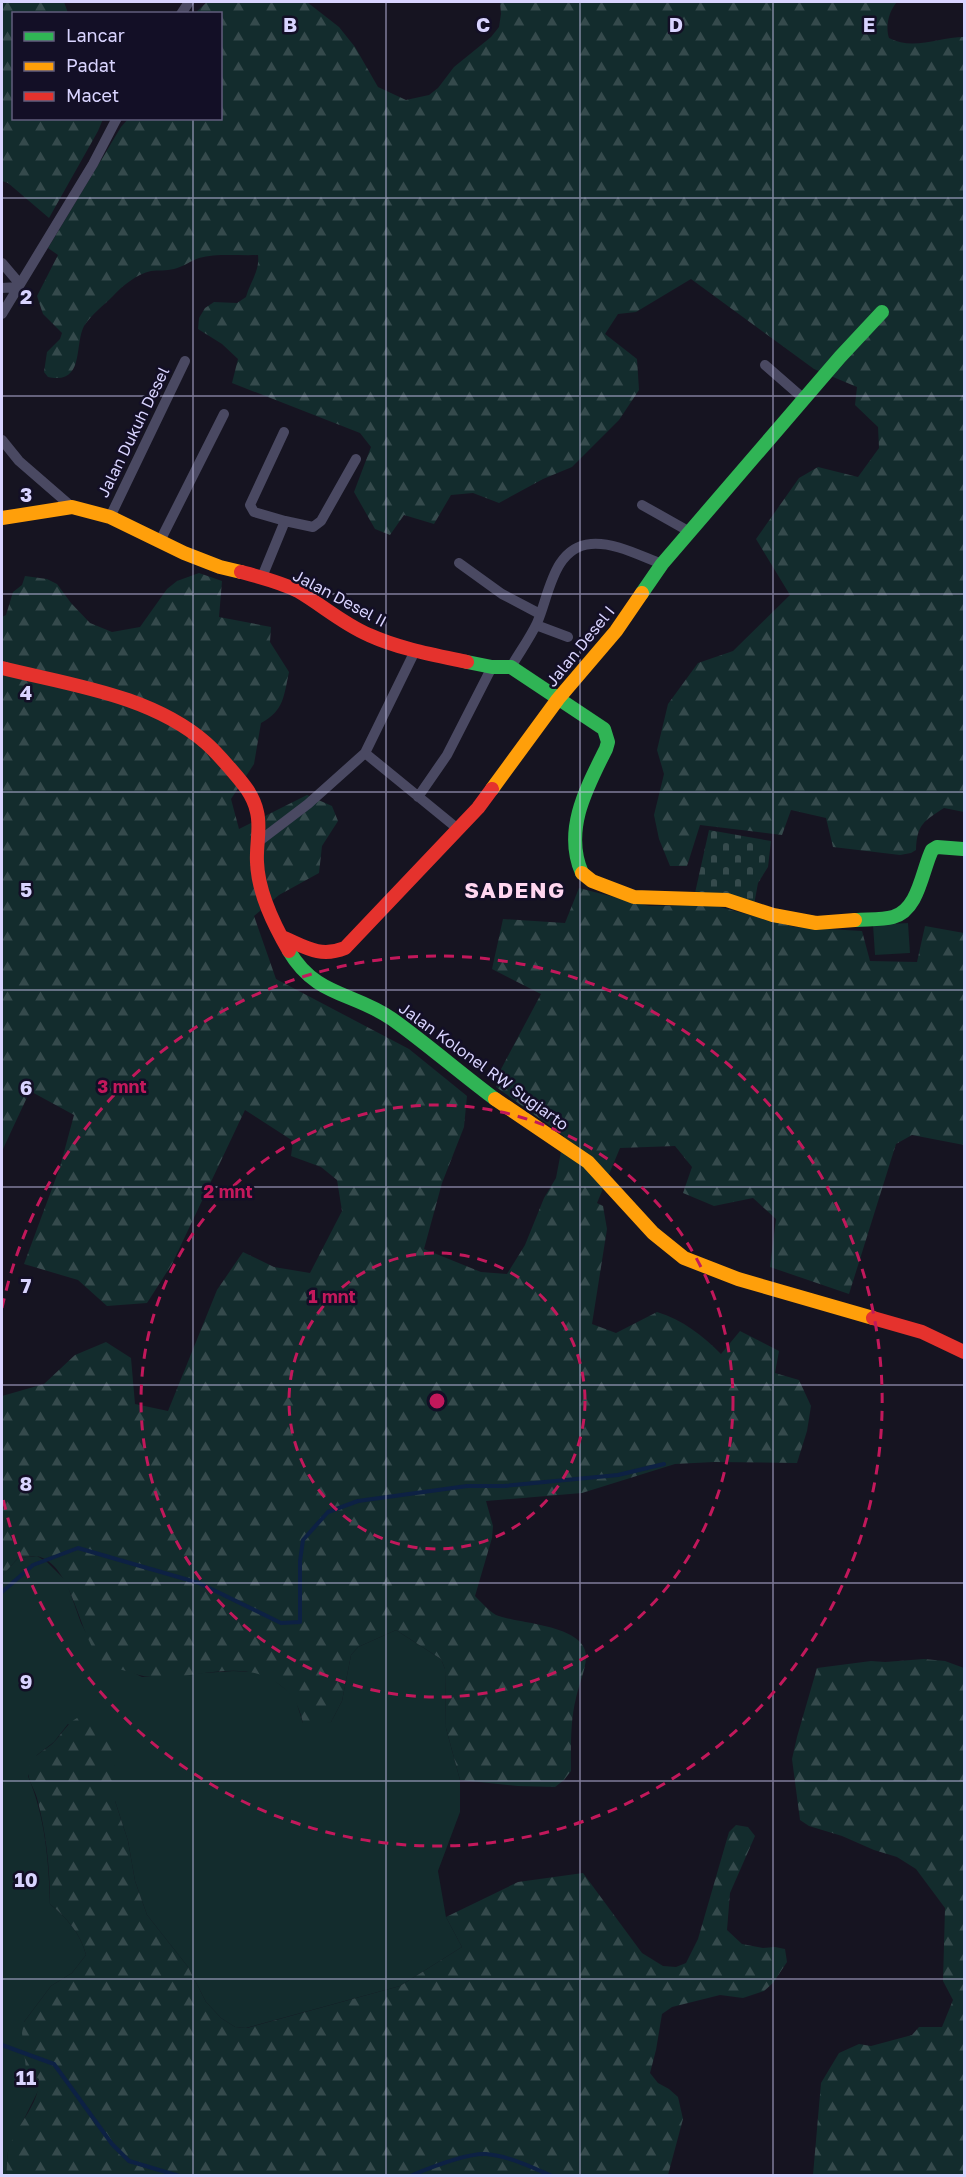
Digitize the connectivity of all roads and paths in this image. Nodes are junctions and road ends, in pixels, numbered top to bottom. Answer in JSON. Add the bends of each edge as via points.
{"nodes":[{"id":1,"x":116,"y":120,"type":"edge"},
{"id":2,"x":2,"y":263,"type":"edge"},
{"id":3,"x":18,"y":285,"type":"junction"},
{"id":4,"x":2,"y":288,"type":"edge"},
{"id":5,"x":882,"y":312,"type":"dead end"},
{"id":6,"x":2,"y":314,"type":"edge"},
{"id":7,"x":185,"y":361,"type":"dead end"},
{"id":8,"x":765,"y":365,"type":"dead end"},
{"id":9,"x":804,"y":399,"type":"junction"},
{"id":10,"x":224,"y":414,"type":"dead end"},
{"id":11,"x":284,"y":432,"type":"dead end"},
{"id":12,"x":2,"y":440,"type":"edge"},
{"id":13,"x":356,"y":459,"type":"dead end"},
{"id":14,"x":642,"y":505,"type":"dead end"},
{"id":15,"x":72,"y":507,"type":"junction"},
{"id":16,"x":111,"y":517,"type":"junction"},
{"id":17,"x":2,"y":518,"type":"edge"},
{"id":18,"x":285,"y":521,"type":"junction"},
{"id":19,"x":690,"y":532,"type":"junction"},
{"id":20,"x":160,"y":541,"type":"junction"},
{"id":21,"x":459,"y":563,"type":"dead end"},
{"id":22,"x":662,"y":564,"type":"junction"},
{"id":23,"x":261,"y":577,"type":"junction"},
{"id":24,"x":538,"y":620,"type":"junction"},
{"id":25,"x":568,"y":637,"type":"dead end"},
{"id":26,"x":415,"y":651,"type":"junction"},
{"id":27,"x":511,"y":667,"type":"junction"},
{"id":28,"x":2,"y":668,"type":"edge"},
{"id":29,"x":492,"y":668,"type":"junction"},
{"id":30,"x":558,"y":699,"type":"junction"},
{"id":31,"x":365,"y":753,"type":"junction"},
{"id":32,"x":418,"y":797,"type":"junction"},
{"id":33,"x":458,"y":829,"type":"junction"},
{"id":34,"x":258,"y":842,"type":"junction"},
{"id":35,"x":963,"y":849,"type":"edge"},
{"id":36,"x":282,"y":937,"type":"junction"},
{"id":37,"x":964,"y":1352,"type":"edge"}],
"edges":[{"from":1,"to":3,"type":"street"},
{"from":2,"to":3,"type":"street"},
{"from":3,"to":4,"type":"street"},
{"from":3,"to":6,"type":"street"},
{"from":5,"to":9,"type":"street","name":"Jalan Desel I"},
{"from":7,"to":16,"type":"street","name":"Jalan Dukuh Desel"},
{"from":8,"to":9,"type":"street"},
{"from":9,"to":19,"type":"street","name":"Jalan Desel I"},
{"from":10,"to":20,"type":"street"},
{"from":11,"to":18,"type":"street","via":[[250,505],[254,512]]},
{"from":12,"to":15,"type":"street"},
{"from":13,"to":18,"type":"street","via":[[321,521],[314,527]]},
{"from":14,"to":19,"type":"street"},
{"from":15,"to":16,"type":"street","name":"Jalan Desel II"},
{"from":15,"to":17,"type":"street","name":"Jalan Desel II"},
{"from":16,"to":20,"type":"street","name":"Jalan Desel II"},
{"from":18,"to":23,"type":"street"},
{"from":19,"to":22,"type":"street","name":"Jalan Desel I"},
{"from":20,"to":23,"type":"street","name":"Jalan Desel II","via":[[220,567]]},
{"from":21,"to":24,"type":"street"},
{"from":22,"to":24,"type":"street","via":[[615,546],[581,546],[563,559],[557,569]]},
{"from":22,"to":30,"type":"street","name":"Jalan Desel I","via":[[616,631]]},
{"from":23,"to":26,"type":"street","name":"Jalan Desel II","via":[[297,591],[370,636]]},
{"from":24,"to":25,"type":"street"},
{"from":24,"to":27,"type":"street"},
{"from":26,"to":29,"type":"street","name":"Jalan Desel II"},
{"from":26,"to":31,"type":"street"},
{"from":27,"to":29,"type":"street","name":"Jalan Desel II"},
{"from":27,"to":30,"type":"street"},
{"from":28,"to":34,"type":"street","name":"Jalan Kolonel RW Sugiarto","via":[[118,698],[160,713],[204,739],[253,798]]},
{"from":29,"to":32,"type":"street","via":[[447,755]]},
{"from":30,"to":33,"type":"street","name":"Jalan Desel I"},
{"from":30,"to":35,"type":"street","via":[[604,729],[608,742],[575,823],[577,862],[592,881],[634,897],[727,900],[773,915],[816,923],[894,917],[906,911],[914,900],[932,850]]},
{"from":31,"to":32,"type":"street"},
{"from":31,"to":34,"type":"street"},
{"from":32,"to":33,"type":"street"},
{"from":33,"to":36,"type":"street","name":"Jalan Desel I","via":[[345,948],[321,953]]},
{"from":34,"to":36,"type":"street","name":"Jalan Kolonel RW Sugiarto","via":[[256,869]]},
{"from":36,"to":37,"type":"street","name":"Jalan Kolonel RW Sugiarto","via":[[295,961],[314,982],[388,1017],[520,1118],[586,1160],[653,1234],[678,1255],[708,1270],[922,1332]]}]}
